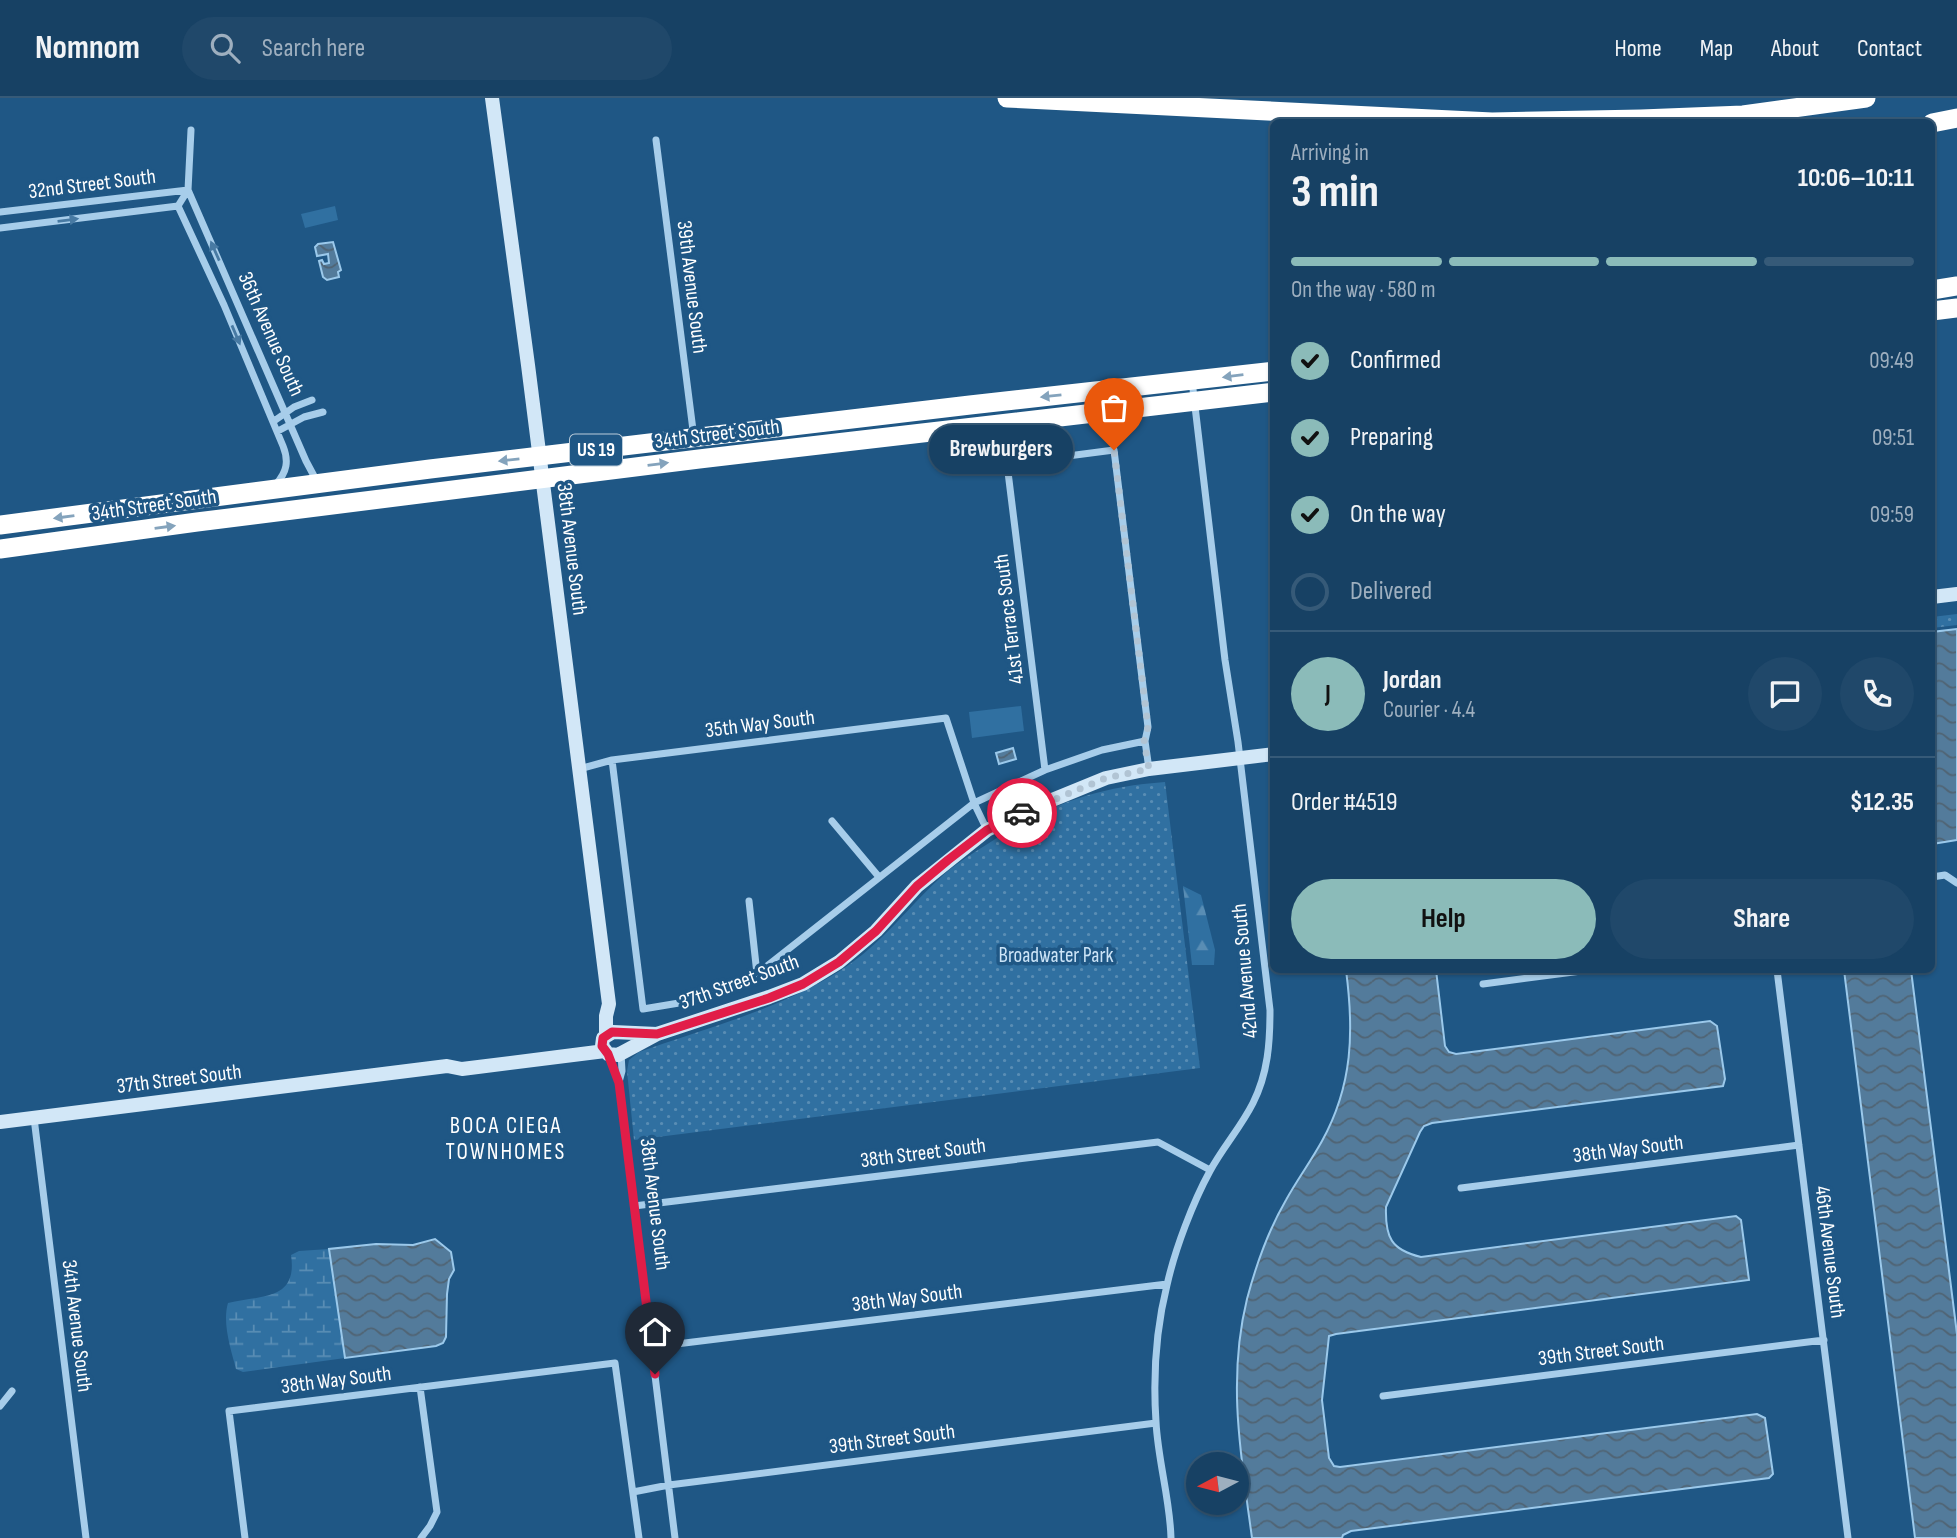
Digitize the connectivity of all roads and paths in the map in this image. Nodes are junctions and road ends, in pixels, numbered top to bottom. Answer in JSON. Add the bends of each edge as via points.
{"nodes":[{"id":1,"x":492,"y":98,"type":"edge"},
{"id":2,"x":1007,"y":98,"type":"edge"},
{"id":3,"x":1866,"y":98,"type":"edge"},
{"id":4,"x":1957,"y":118,"type":"edge"},
{"id":5,"x":1428,"y":119,"type":"edge"},
{"id":6,"x":1618,"y":119,"type":"edge"},
{"id":7,"x":1935,"y":122,"type":"edge"},
{"id":8,"x":1957,"y":128,"type":"edge"},
{"id":9,"x":1935,"y":129,"type":"edge"},
{"id":10,"x":191,"y":130,"type":"dead end"},
{"id":11,"x":656,"y":140,"type":"dead end"},
{"id":12,"x":188,"y":190,"type":"junction"},
{"id":13,"x":178,"y":206,"type":"junction"},
{"id":14,"x":0,"y":212,"type":"edge"},
{"id":15,"x":0,"y":229,"type":"edge"},
{"id":16,"x":1957,"y":286,"type":"edge"},
{"id":17,"x":1935,"y":290,"type":"edge"},
{"id":18,"x":1957,"y":308,"type":"edge"},
{"id":19,"x":1935,"y":312,"type":"edge"},
{"id":20,"x":1270,"y":371,"type":"edge"},
{"id":21,"x":1192,"y":381,"type":"junction"},
{"id":22,"x":1270,"y":393,"type":"edge"},
{"id":23,"x":312,"y":400,"type":"dead end"},
{"id":24,"x":1195,"y":402,"type":"junction"},
{"id":25,"x":919,"y":411,"type":"junction"},
{"id":26,"x":323,"y":412,"type":"dead end"},
{"id":27,"x":286,"y":413,"type":"junction"},
{"id":28,"x":274,"y":421,"type":"junction"},
{"id":29,"x":836,"y":421,"type":"junction"},
{"id":30,"x":291,"y":424,"type":"junction"},
{"id":31,"x":278,"y":431,"type":"junction"},
{"id":32,"x":694,"y":438,"type":"junction"},
{"id":33,"x":840,"y":442,"type":"junction"},
{"id":34,"x":764,"y":451,"type":"junction"},
{"id":35,"x":540,"y":457,"type":"junction"},
{"id":36,"x":430,"y":469,"type":"junction"},
{"id":37,"x":542,"y":479,"type":"junction"},
{"id":38,"x":332,"y":481,"type":"junction"},
{"id":39,"x":303,"y":485,"type":"junction"},
{"id":40,"x":270,"y":489,"type":"junction"},
{"id":41,"x":310,"y":508,"type":"junction"},
{"id":42,"x":197,"y":522,"type":"junction"},
{"id":43,"x":0,"y":525,"type":"edge"},
{"id":44,"x":0,"y":549,"type":"edge"},
{"id":45,"x":1957,"y":594,"type":"edge"},
{"id":46,"x":1935,"y":597,"type":"edge"},
{"id":47,"x":1144,"y":741,"type":"junction"},
{"id":48,"x":1270,"y":754,"type":"edge"},
{"id":49,"x":1240,"y":758,"type":"junction"},
{"id":50,"x":612,"y":760,"type":"junction"},
{"id":51,"x":579,"y":769,"type":"junction"},
{"id":52,"x":1149,"y":769,"type":"junction"},
{"id":53,"x":1045,"y":770,"type":"junction"},
{"id":54,"x":974,"y":803,"type":"junction"},
{"id":55,"x":832,"y":821,"type":"dead end"},
{"id":56,"x":987,"y":830,"type":"junction"},
{"id":57,"x":879,"y":877,"type":"junction"},
{"id":58,"x":1935,"y":877,"type":"edge"},
{"id":59,"x":1957,"y":883,"type":"edge"},
{"id":60,"x":749,"y":901,"type":"dead end"},
{"id":61,"x":1566,"y":973,"type":"edge"},
{"id":62,"x":1777,"y":973,"type":"edge"},
{"id":63,"x":757,"y":974,"type":"junction"},
{"id":64,"x":1483,"y":984,"type":"dead end"},
{"id":65,"x":613,"y":1044,"type":"junction"},
{"id":66,"x":619,"y":1083,"type":"junction"},
{"id":67,"x":34,"y":1118,"type":"junction"},
{"id":68,"x":0,"y":1122,"type":"edge"},
{"id":69,"x":1799,"y":1146,"type":"junction"},
{"id":70,"x":1210,"y":1170,"type":"junction"},
{"id":71,"x":1461,"y":1188,"type":"dead end"},
{"id":72,"x":634,"y":1206,"type":"junction"},
{"id":73,"x":1167,"y":1284,"type":"junction"},
{"id":74,"x":1824,"y":1340,"type":"junction"},
{"id":75,"x":652,"y":1346,"type":"junction"},
{"id":76,"x":420,"y":1387,"type":"junction"},
{"id":77,"x":12,"y":1391,"type":"dead end"},
{"id":78,"x":1382,"y":1396,"type":"dead end"},
{"id":79,"x":0,"y":1406,"type":"edge"},
{"id":80,"x":1156,"y":1423,"type":"junction"},
{"id":81,"x":668,"y":1485,"type":"junction"},
{"id":82,"x":633,"y":1492,"type":"junction"},
{"id":83,"x":86,"y":1538,"type":"edge"},
{"id":84,"x":245,"y":1538,"type":"edge"},
{"id":85,"x":421,"y":1538,"type":"edge"},
{"id":86,"x":639,"y":1538,"type":"edge"},
{"id":87,"x":675,"y":1538,"type":"edge"},
{"id":88,"x":1171,"y":1538,"type":"edge"},
{"id":89,"x":1848,"y":1538,"type":"edge"}],
"edges":[{"from":1,"to":35,"type":"street","name":"38th Avenue South"},
{"from":2,"to":5,"type":"highway"},
{"from":3,"to":6,"type":"highway","via":[[1743,115]]},
{"from":4,"to":7,"type":"highway"},
{"from":8,"to":9,"type":"highway"},
{"from":10,"to":12,"type":"street","name":"36th Avenue South"},
{"from":11,"to":32,"type":"street","name":"39th Avenue South"},
{"from":12,"to":13,"type":"street","name":"36th Avenue South"},
{"from":12,"to":14,"type":"street","name":"32nd Street South"},
{"from":27,"to":12,"type":"street","name":"36th Avenue South","one_way":true},
{"from":15,"to":13,"type":"street","name":"32nd Street South","one_way":true},
{"from":13,"to":28,"type":"street","name":"36th Avenue South","one_way":true},
{"from":16,"to":17,"type":"highway"},
{"from":18,"to":19,"type":"highway"},
{"from":20,"to":21,"type":"highway","name":"34th Street South","number":"US 19","one_way":true},
{"from":21,"to":24,"type":"street","name":"42nd Avenue South"},
{"from":21,"to":25,"type":"highway","name":"34th Street South","number":"US 19","one_way":true},
{"from":22,"to":24,"type":"highway","name":"34th Street South","number":"US 19"},
{"from":23,"to":27,"type":"street"},
{"from":24,"to":33,"type":"highway","name":"34th Street South","number":"US 19"},
{"from":24,"to":49,"type":"street","name":"42nd Avenue South"},
{"from":25,"to":29,"type":"highway","name":"34th Street South","number":"US 19"},
{"from":25,"to":33,"type":"highway","via":[[898,426],[852,432]]},
{"from":26,"to":30,"type":"street"},
{"from":27,"to":28,"type":"street"},
{"from":27,"to":30,"type":"street","name":"36th Avenue South"},
{"from":28,"to":31,"type":"street","name":"36th Avenue South"},
{"from":29,"to":32,"type":"highway","name":"34th Street South","number":"US 19"},
{"from":29,"to":34,"type":"highway","via":[[822,435],[788,439]]},
{"from":30,"to":31,"type":"street"},
{"from":30,"to":38,"type":"street","name":"36th Avenue South","via":[[314,475]]},
{"from":31,"to":40,"type":"street","name":"36th Avenue South","via":[[287,462],[282,477]]},
{"from":32,"to":35,"type":"highway","name":"34th Street South","number":"US 19"},
{"from":33,"to":34,"type":"highway","name":"34th Street South","number":"US 19"},
{"from":37,"to":34,"type":"highway","name":"34th Street South","number":"US 19","one_way":true},
{"from":35,"to":36,"type":"highway","name":"34th Street South","number":"US 19","one_way":true},
{"from":35,"to":37,"type":"street","name":"38th Avenue South"},
{"from":36,"to":38,"type":"highway","name":"34th Street South","number":"US 19"},
{"from":36,"to":41,"type":"highway","via":[[408,482],[327,494]]},
{"from":37,"to":41,"type":"highway","name":"34th Street South","number":"US 19"},
{"from":37,"to":51,"type":"street","name":"38th Avenue South"},
{"from":38,"to":39,"type":"highway","name":"34th Street South","number":"US 19"},
{"from":39,"to":40,"type":"highway","name":"34th Street South","number":"US 19"},
{"from":39,"to":42,"type":"highway","via":[[290,498],[210,510]]},
{"from":40,"to":43,"type":"highway","name":"34th Street South","number":"US 19","one_way":true},
{"from":41,"to":42,"type":"highway","name":"34th Street South","number":"US 19"},
{"from":44,"to":42,"type":"highway","name":"34th Street South","number":"US 19","one_way":true},
{"from":45,"to":46,"type":"street"},
{"from":47,"to":52,"type":"street"},
{"from":47,"to":53,"type":"street"},
{"from":47,"to":53,"type":"street","name":"41st Terrace South","via":[[1148,727],[1114,450],[1007,464]]},
{"from":48,"to":49,"type":"street","name":"37th Street South"},
{"from":49,"to":52,"type":"street","name":"37th Street South"},
{"from":49,"to":70,"type":"street","name":"42nd Avenue South","via":[[1270,1010],[1270,1044],[1266,1071],[1253,1102]]},
{"from":50,"to":51,"type":"street","name":"35th Way South"},
{"from":50,"to":54,"type":"street","name":"35th Way South","via":[[946,719]]},
{"from":50,"to":63,"type":"street","via":[[643,1009],[697,1000]]},
{"from":51,"to":65,"type":"street","name":"38th Avenue South","via":[[609,1004],[606,1016]]},
{"from":52,"to":56,"type":"street","name":"37th Street South","via":[[1106,778]]},
{"from":53,"to":54,"type":"street"},
{"from":54,"to":56,"type":"street"},
{"from":54,"to":57,"type":"street"},
{"from":55,"to":57,"type":"street"},
{"from":56,"to":65,"type":"street","name":"37th Street South","via":[[917,886],[876,931],[839,962],[803,984],[657,1034]]},
{"from":57,"to":63,"type":"street"},
{"from":58,"to":59,"type":"street","via":[[1945,875]]},
{"from":60,"to":63,"type":"street"},
{"from":61,"to":64,"type":"street"},
{"from":62,"to":69,"type":"street","name":"46th Avenue South"},
{"from":65,"to":66,"type":"street","name":"38th Avenue South"},
{"from":65,"to":66,"type":"street","name":"38th Avenue South","via":[[621,1072]]},
{"from":65,"to":67,"type":"street","name":"37th Street South","via":[[462,1069],[447,1066]]},
{"from":66,"to":72,"type":"street","name":"38th Avenue South"},
{"from":67,"to":68,"type":"street","name":"37th Street South"},
{"from":67,"to":83,"type":"street","name":"34th Avenue South"},
{"from":69,"to":71,"type":"street","name":"38th Way South"},
{"from":69,"to":74,"type":"street","name":"46th Avenue South"},
{"from":70,"to":72,"type":"street","name":"38th Street South","via":[[1158,1142]]},
{"from":70,"to":73,"type":"street","name":"42nd Avenue South"},
{"from":72,"to":75,"type":"street","name":"38th Avenue South"},
{"from":73,"to":75,"type":"street","name":"38th Way South"},
{"from":73,"to":80,"type":"street","name":"42nd Avenue South","via":[[1155,1374]]},
{"from":74,"to":78,"type":"street","name":"39th Street South"},
{"from":74,"to":89,"type":"street","name":"46th Avenue South"},
{"from":75,"to":81,"type":"street","name":"38th Avenue South"},
{"from":76,"to":82,"type":"street","name":"38th Way South","via":[[615,1363]]},
{"from":76,"to":84,"type":"street","name":"38th Way South","via":[[229,1411]]},
{"from":76,"to":85,"type":"street","via":[[437,1513]]},
{"from":77,"to":79,"type":"street"},
{"from":80,"to":81,"type":"street","name":"39th Street South"},
{"from":80,"to":88,"type":"street","name":"42nd Avenue South"},
{"from":81,"to":82,"type":"street","name":"39th Street South"},
{"from":81,"to":87,"type":"street","name":"38th Avenue South"},
{"from":82,"to":86,"type":"street"}]}
